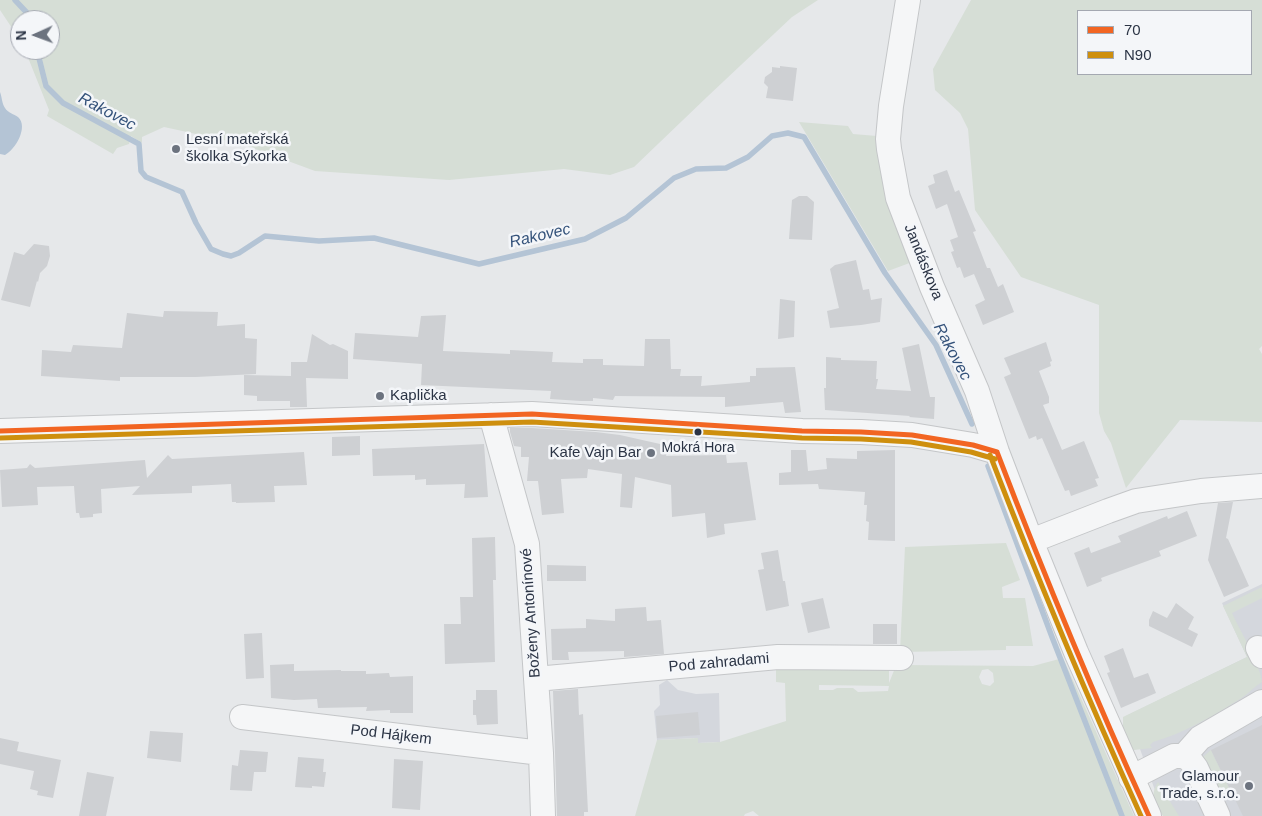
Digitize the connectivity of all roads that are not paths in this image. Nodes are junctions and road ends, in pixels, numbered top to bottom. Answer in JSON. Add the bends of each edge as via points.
{"nodes":[{"id":1,"x":908,"y":0,"type":"edge"},
{"id":2,"x":491,"y":415,"type":"junction"},
{"id":3,"x":0,"y":431,"type":"edge"},
{"id":4,"x":997,"y":452,"type":"junction"},
{"id":5,"x":1262,"y":486,"type":"edge"},
{"id":6,"x":1031,"y":541,"type":"junction"},
{"id":7,"x":901,"y":658,"type":"dead end"},
{"id":8,"x":536,"y":680,"type":"junction"},
{"id":9,"x":1262,"y":702,"type":"edge"},
{"id":10,"x":242,"y":718,"type":"dead end"},
{"id":11,"x":541,"y":753,"type":"junction"},
{"id":12,"x":1184,"y":756,"type":"junction"},
{"id":13,"x":1131,"y":778,"type":"junction"},
{"id":14,"x":543,"y":816,"type":"edge"},
{"id":15,"x":1149,"y":816,"type":"edge"},
{"id":16,"x":1218,"y":816,"type":"edge"}],
"edges":[{"from":1,"to":4,"type":"street","name":"Jandáskova","via":[[888,134],[898,198],[977,391]]},
{"from":2,"to":3,"type":"street"},
{"from":2,"to":4,"type":"street","via":[[532,414],[912,435]]},
{"from":2,"to":8,"type":"street","name":"Boženy Antonínové","via":[[527,544]]},
{"from":4,"to":6,"type":"street","name":"Jandáskova"},
{"from":5,"to":6,"type":"street","via":[[1136,501]]},
{"from":6,"to":13,"type":"street","name":"Jandáskova"},
{"from":7,"to":8,"type":"street","name":"Pod zahradami","via":[[778,657]]},
{"from":8,"to":11,"type":"street","name":"Boženy Antonínové"},
{"from":9,"to":12,"type":"street","via":[[1200,738]]},
{"from":10,"to":11,"type":"street","name":"Pod Hájkem"},
{"from":11,"to":14,"type":"street","name":"Boženy Antonínové"},
{"from":12,"to":13,"type":"street","via":[[1174,756]]},
{"from":12,"to":16,"type":"street","via":[[1196,768]]},
{"from":13,"to":15,"type":"street","name":"Jandáskova"}]}
